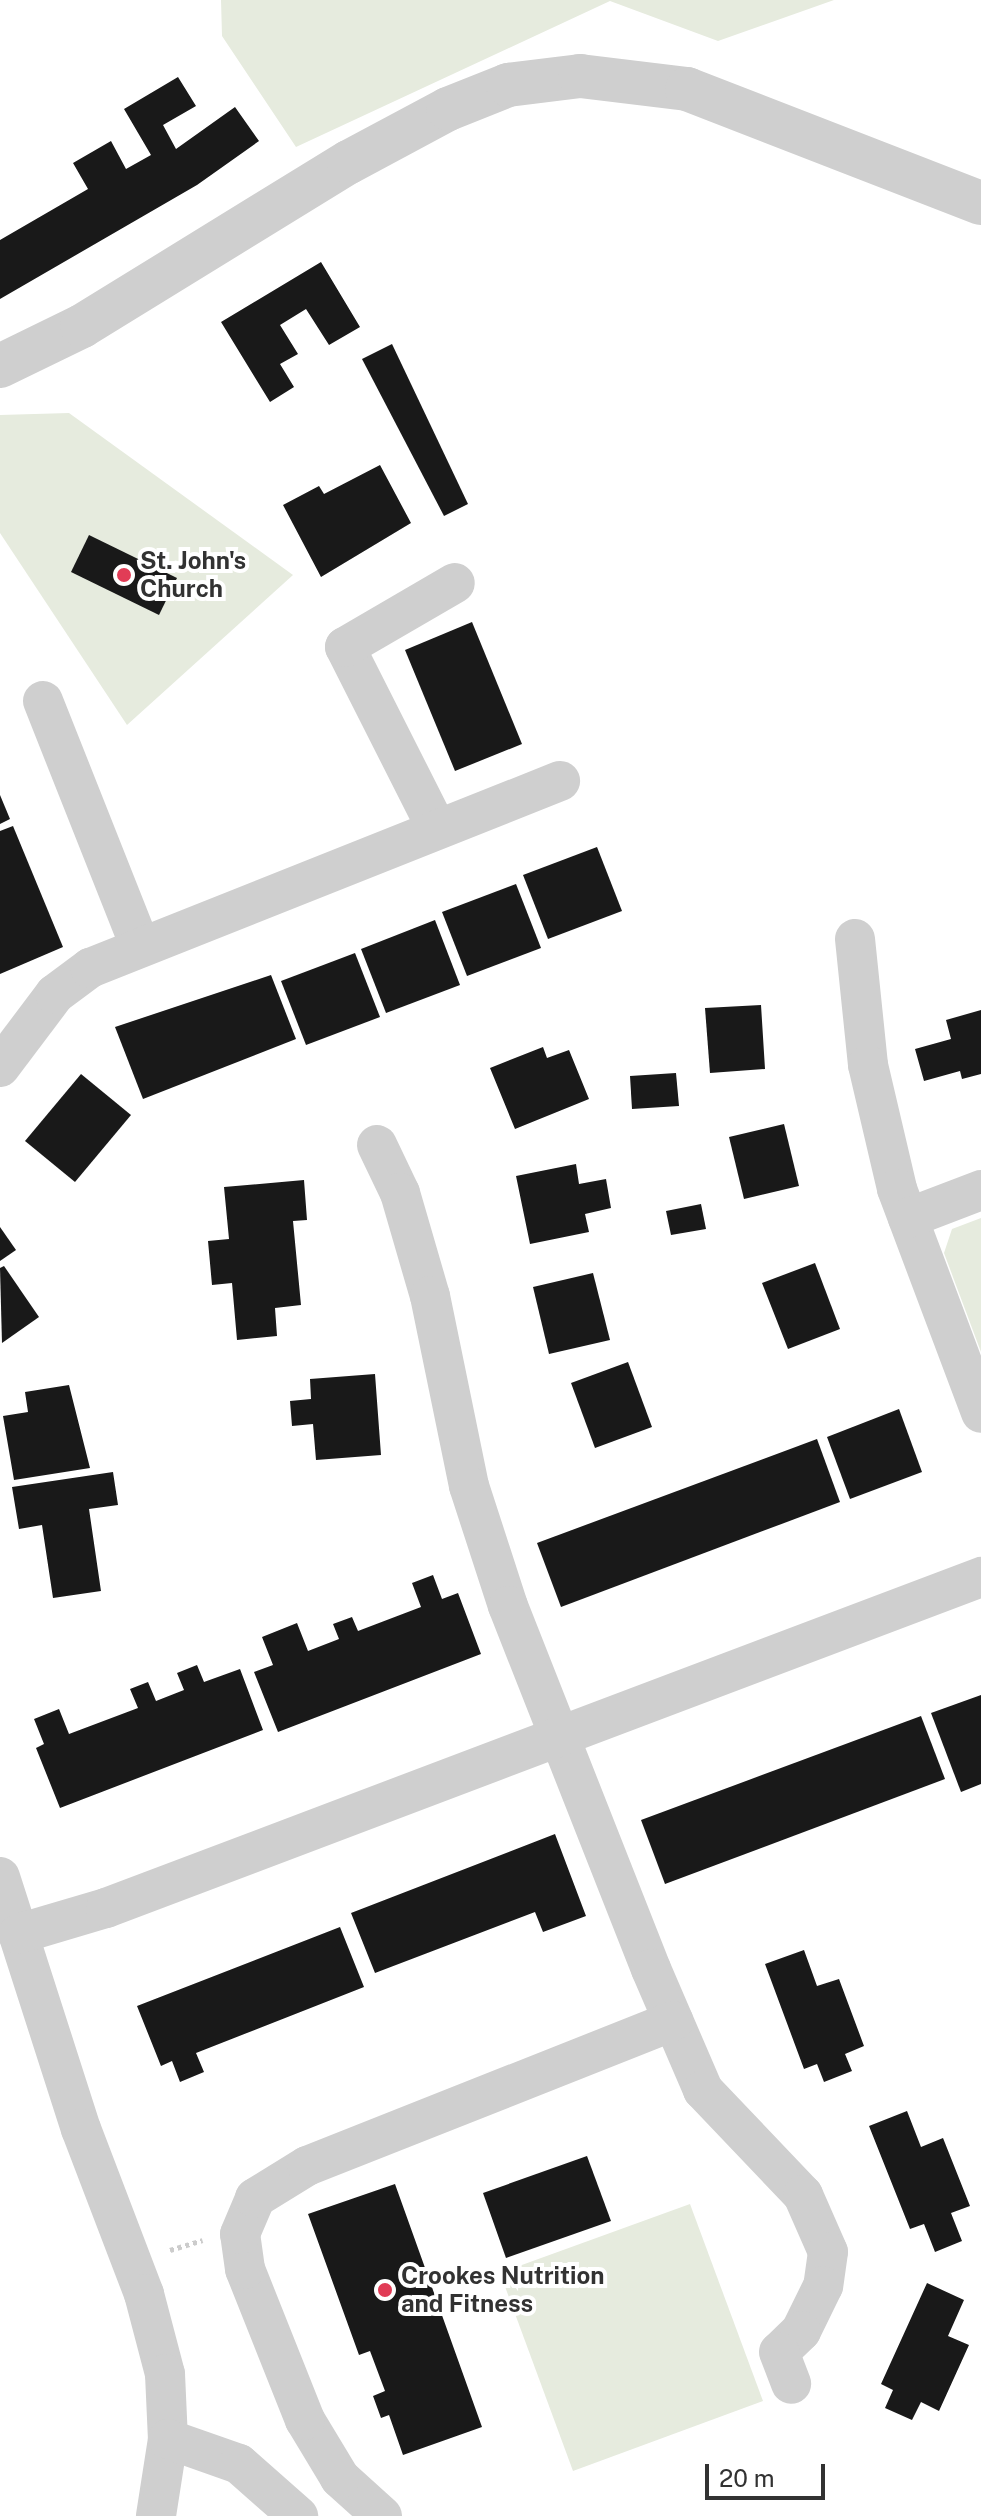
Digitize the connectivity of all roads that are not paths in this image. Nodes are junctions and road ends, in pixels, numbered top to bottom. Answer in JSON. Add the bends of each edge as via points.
{"nodes":[{"id":1,"x":981,"y":203,"type":"edge"},
{"id":2,"x":0,"y":366,"type":"edge"},
{"id":3,"x":455,"y":583,"type":"dead end"},
{"id":4,"x":43,"y":701,"type":"dead end"},
{"id":5,"x":560,"y":781,"type":"dead end"},
{"id":6,"x":437,"y":829,"type":"junction"},
{"id":7,"x":855,"y":939,"type":"dead end"},
{"id":8,"x":139,"y":944,"type":"junction"},
{"id":9,"x":0,"y":1067,"type":"edge"},
{"id":10,"x":377,"y":1145,"type":"dead end"},
{"id":11,"x":981,"y":1190,"type":"edge"},
{"id":12,"x":908,"y":1218,"type":"junction"},
{"id":13,"x":981,"y":1413,"type":"edge"},
{"id":14,"x":981,"y":1577,"type":"edge"},
{"id":15,"x":561,"y":1736,"type":"junction"},
{"id":16,"x":0,"y":1877,"type":"edge"},
{"id":17,"x":18,"y":1934,"type":"junction"},
{"id":18,"x":673,"y":2021,"type":"junction"},
{"id":19,"x":791,"y":2384,"type":"dead end"},
{"id":20,"x":168,"y":2439,"type":"junction"},
{"id":21,"x":156,"y":2516,"type":"edge"},
{"id":22,"x":298,"y":2516,"type":"edge"},
{"id":23,"x":382,"y":2516,"type":"edge"}],
"edges":[{"from":1,"to":2,"type":"street","via":[[687,89],[580,76],[508,85],[448,109],[349,162],[94,319]]},
{"from":3,"to":6,"type":"street","via":[[345,647]]},
{"from":4,"to":8,"type":"street"},
{"from":5,"to":6,"type":"street"},
{"from":6,"to":8,"type":"street"},
{"from":7,"to":12,"type":"street","via":[[868,1065]]},
{"from":8,"to":9,"type":"street","via":[[55,994]]},
{"from":10,"to":15,"type":"street","via":[[400,1193],[430,1296],[469,1486],[508,1606]]},
{"from":11,"to":12,"type":"street"},
{"from":12,"to":13,"type":"street"},
{"from":14,"to":15,"type":"street"},
{"from":15,"to":17,"type":"street","via":[[106,1908]]},
{"from":15,"to":18,"type":"street"},
{"from":16,"to":17,"type":"street"},
{"from":17,"to":20,"type":"street","via":[[165,2374]]},
{"from":18,"to":19,"type":"street","via":[[703,2090],[803,2195],[828,2252],[823,2286],[801,2331],[779,2352]]},
{"from":18,"to":23,"type":"street","via":[[307,2166],[255,2198],[240,2234],[245,2269],[305,2420],[340,2478]]},
{"from":20,"to":21,"type":"street"},
{"from":20,"to":22,"type":"street","via":[[239,2464]]}]}
